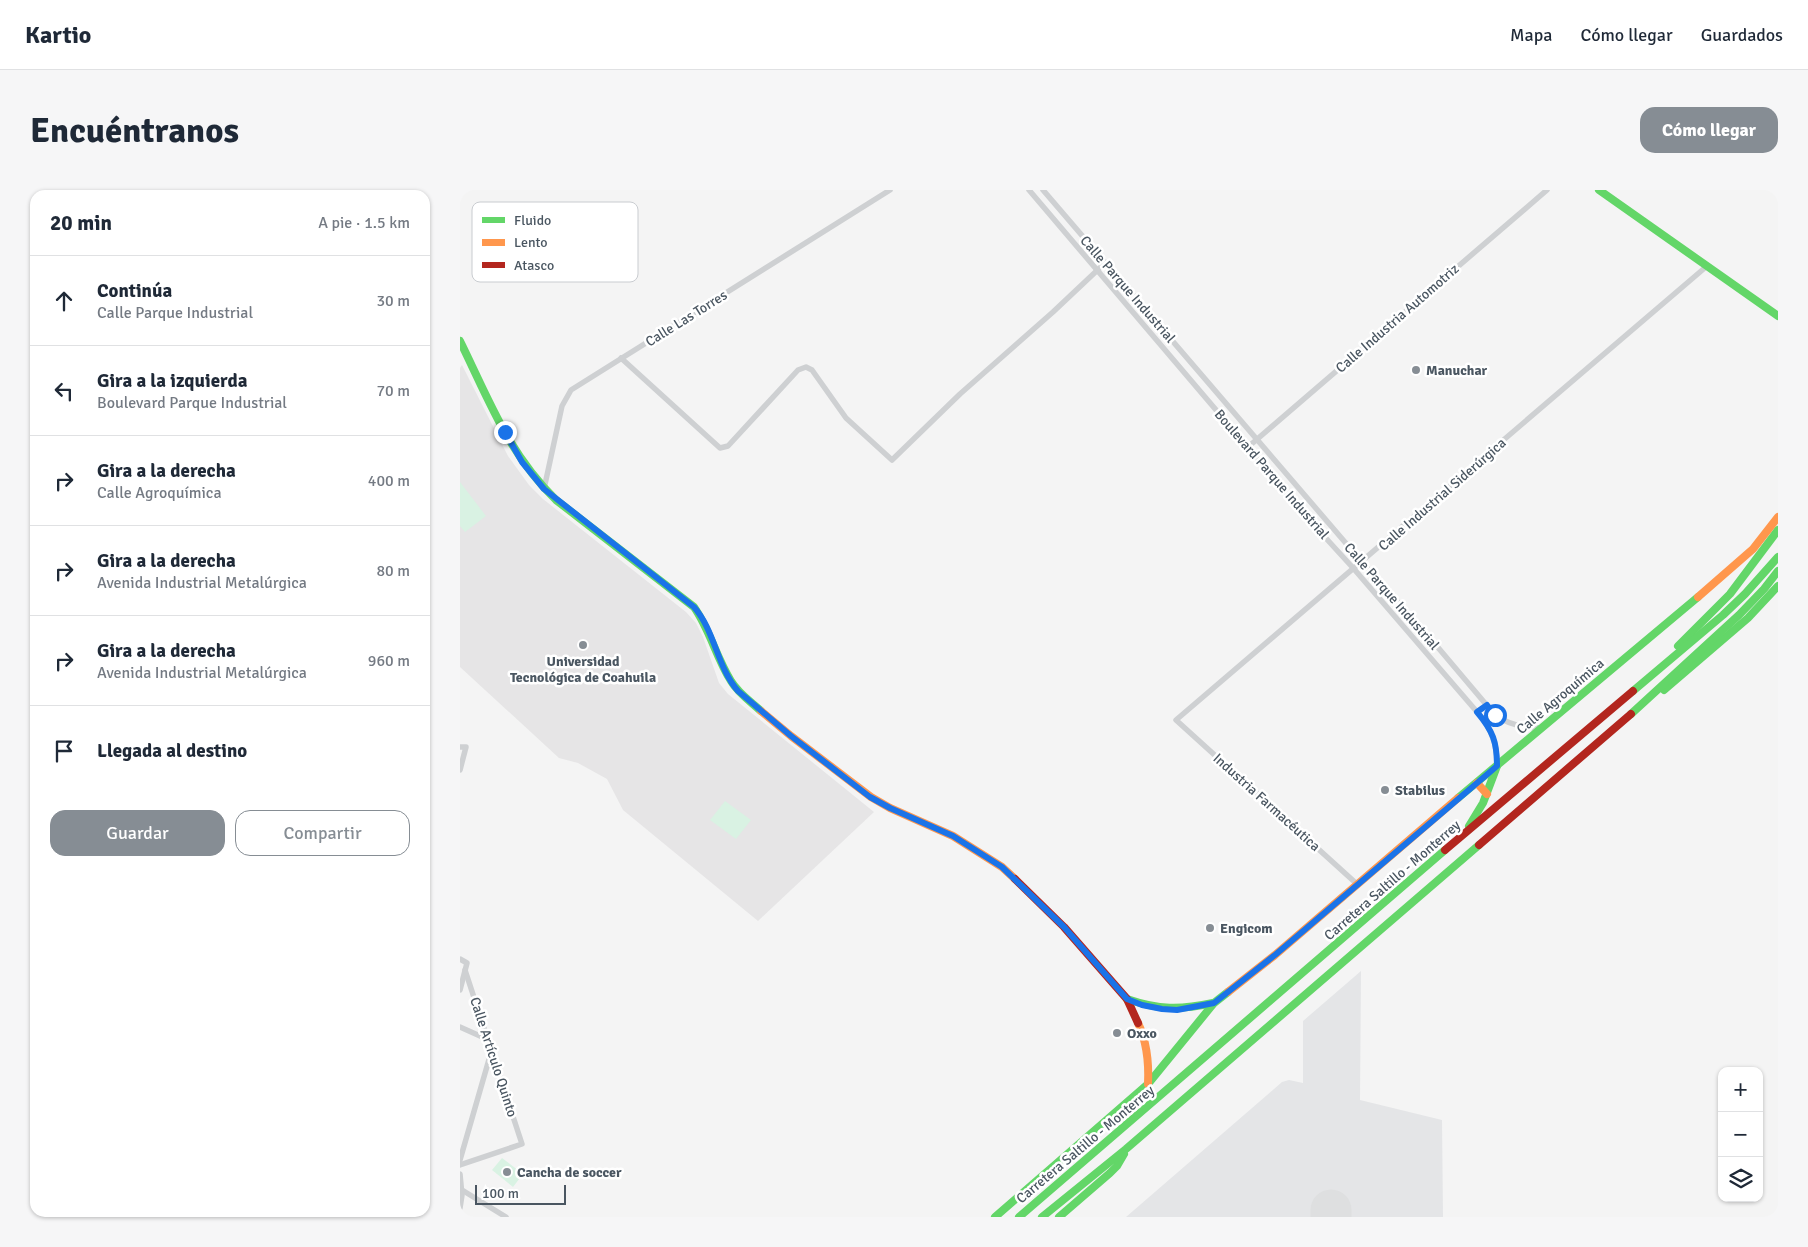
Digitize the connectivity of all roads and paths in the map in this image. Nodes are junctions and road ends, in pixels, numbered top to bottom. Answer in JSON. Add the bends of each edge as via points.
{"nodes":[{"id":1,"x":890,"y":190,"type":"edge"},
{"id":2,"x":1029,"y":190,"type":"edge"},
{"id":3,"x":1043,"y":190,"type":"edge"},
{"id":4,"x":1547,"y":190,"type":"edge"},
{"id":5,"x":1598,"y":190,"type":"edge"},
{"id":6,"x":1105,"y":262,"type":"junction"},
{"id":7,"x":1707,"y":266,"type":"junction"},
{"id":8,"x":1097,"y":270,"type":"junction"},
{"id":9,"x":1778,"y":316,"type":"edge"},
{"id":10,"x":460,"y":341,"type":"edge"},
{"id":11,"x":621,"y":358,"type":"junction"},
{"id":12,"x":1256,"y":439,"type":"junction"},
{"id":13,"x":1248,"y":447,"type":"junction"},
{"id":14,"x":544,"y":489,"type":"junction"},
{"id":15,"x":1778,"y":517,"type":"edge"},
{"id":16,"x":1778,"y":530,"type":"edge"},
{"id":17,"x":1778,"y":557,"type":"edge"},
{"id":18,"x":1362,"y":562,"type":"junction"},
{"id":19,"x":1354,"y":569,"type":"junction"},
{"id":20,"x":1778,"y":571,"type":"edge"},
{"id":21,"x":1778,"y":586,"type":"edge"},
{"id":22,"x":1430,"y":638,"type":"junction"},
{"id":23,"x":1421,"y":646,"type":"junction"},
{"id":24,"x":1671,"y":658,"type":"junction"},
{"id":25,"x":1458,"y":672,"type":"junction"},
{"id":26,"x":1449,"y":679,"type":"junction"},
{"id":27,"x":1487,"y":705,"type":"junction"},
{"id":28,"x":1638,"y":708,"type":"junction"},
{"id":29,"x":1477,"y":712,"type":"junction"},
{"id":30,"x":1176,"y":720,"type":"joint"},
{"id":31,"x":1541,"y":728,"type":"junction"},
{"id":32,"x":463,"y":747,"type":"edge"},
{"id":33,"x":1497,"y":766,"type":"junction"},
{"id":34,"x":460,"y":770,"type":"edge"},
{"id":35,"x":1477,"y":783,"type":"junction"},
{"id":36,"x":1487,"y":794,"type":"junction"},
{"id":37,"x":1466,"y":832,"type":"junction"},
{"id":38,"x":1358,"y":885,"type":"junction"},
{"id":39,"x":460,"y":959,"type":"edge"},
{"id":40,"x":465,"y":970,"type":"junction"},
{"id":41,"x":460,"y":990,"type":"edge"},
{"id":42,"x":1127,"y":999,"type":"junction"},
{"id":43,"x":1214,"y":1003,"type":"junction"},
{"id":44,"x":460,"y":1027,"type":"edge"},
{"id":45,"x":489,"y":1040,"type":"junction"},
{"id":46,"x":492,"y":1049,"type":"junction"},
{"id":47,"x":1148,"y":1084,"type":"junction"},
{"id":48,"x":1126,"y":1149,"type":"junction"},
{"id":49,"x":460,"y":1160,"type":"edge"},
{"id":50,"x":460,"y":1165,"type":"edge"},
{"id":51,"x":460,"y":1174,"type":"edge"},
{"id":52,"x":462,"y":1190,"type":"junction"},
{"id":53,"x":1041,"y":1198,"type":"junction"},
{"id":54,"x":460,"y":1208,"type":"edge"},
{"id":55,"x":506,"y":1217,"type":"edge"},
{"id":56,"x":995,"y":1217,"type":"edge"},
{"id":57,"x":1019,"y":1217,"type":"edge"},
{"id":58,"x":1026,"y":1217,"type":"edge"},
{"id":59,"x":1042,"y":1217,"type":"edge"},
{"id":60,"x":1059,"y":1217,"type":"edge"}],
"edges":[{"from":1,"to":11,"type":"street","name":"Calle Las Torres"},
{"from":2,"to":8,"type":"street","name":"Boulevard Parque Industrial"},
{"from":3,"to":6,"type":"street","name":"Calle Parque Industrial"},
{"from":4,"to":12,"type":"street","name":"Calle Industria Automotriz"},
{"from":5,"to":7,"type":"main road"},
{"from":6,"to":8,"type":"street"},
{"from":6,"to":12,"type":"street","name":"Calle Parque Industrial"},
{"from":7,"to":9,"type":"main road"},
{"from":7,"to":18,"type":"street","name":"Calle Industrial Siderúrgica"},
{"from":8,"to":11,"type":"street","via":[[892,460],[846,418],[810,368],[800,368],[728,446],[720,448]]},
{"from":8,"to":13,"type":"street","name":"Boulevard Parque Industrial"},
{"from":10,"to":14,"type":"main road","via":[[516,454]]},
{"from":11,"to":14,"type":"street","name":"Calle Las Torres","via":[[567,395]]},
{"from":12,"to":13,"type":"street","name":"Calle Industria Automotriz"},
{"from":12,"to":18,"type":"street","name":"Calle Parque Industrial"},
{"from":13,"to":19,"type":"street","name":"Boulevard Parque Industrial"},
{"from":14,"to":42,"type":"main road","via":[[694,607],[738,691],[870,797],[953,836],[1002,867],[1064,927]]},
{"from":15,"to":31,"type":"main road","name":"Calle Agroquímica","via":[[1730,571]]},
{"from":16,"to":24,"type":"main road","via":[[1730,594],[1680,642]]},
{"from":17,"to":24,"type":"main road","name":"Carretera Saltillo - Monterrey","via":[[1729,610]]},
{"from":18,"to":19,"type":"street","name":"Calle Industrial Siderúrgica"},
{"from":18,"to":22,"type":"street","name":"Calle Parque Industrial"},
{"from":19,"to":23,"type":"street","name":"Boulevard Parque Industrial"},
{"from":19,"to":30,"type":"street","name":"Calle Industrial Siderúrgica"},
{"from":20,"to":28,"type":"main road","name":"Carretera Saltillo - Monterrey","via":[[1739,615]]},
{"from":21,"to":28,"type":"main road","via":[[1742,624],[1650,702]]},
{"from":22,"to":23,"type":"street"},
{"from":22,"to":25,"type":"street","name":"Calle Parque Industrial"},
{"from":23,"to":26,"type":"street","name":"Boulevard Parque Industrial"},
{"from":24,"to":37,"type":"main road","name":"Carretera Saltillo - Monterrey"},
{"from":25,"to":26,"type":"street"},
{"from":25,"to":27,"type":"street","name":"Calle Parque Industrial"},
{"from":26,"to":29,"type":"street","name":"Boulevard Parque Industrial"},
{"from":27,"to":29,"type":"street"},
{"from":27,"to":31,"type":"street","name":"Calle Parque Industrial","via":[[1502,720]]},
{"from":28,"to":48,"type":"main road","name":"Carretera Saltillo - Monterrey"},
{"from":29,"to":33,"type":"street","name":"Boulevard Parque Industrial","via":[[1492,733]]},
{"from":30,"to":38,"type":"street","name":"Industria Farmacéutica"},
{"from":31,"to":33,"type":"main road","name":"Calle Agroquímica"},
{"from":32,"to":34,"type":"street"},
{"from":33,"to":35,"type":"main road","name":"Calle Agroquímica"},
{"from":33,"to":36,"type":"main road"},
{"from":35,"to":36,"type":"main road"},
{"from":35,"to":38,"type":"main road","name":"Calle Agroquímica"},
{"from":36,"to":37,"type":"main road"},
{"from":37,"to":53,"type":"main road","name":"Carretera Saltillo - Monterrey"},
{"from":38,"to":43,"type":"main road","name":"Calle Agroquímica"},
{"from":39,"to":40,"type":"street","via":[[467,963]]},
{"from":40,"to":41,"type":"street"},
{"from":40,"to":45,"type":"street","name":"Calle Artículo Quinto"},
{"from":42,"to":43,"type":"main road","via":[[1142,1005],[1177,1010]]},
{"from":42,"to":47,"type":"main road","via":[[1145,1041]]},
{"from":43,"to":47,"type":"main road","name":"Calle Agroquímica"},
{"from":44,"to":45,"type":"street"},
{"from":45,"to":46,"type":"street","name":"Calle Artículo Quinto"},
{"from":46,"to":49,"type":"street"},
{"from":46,"to":50,"type":"street","name":"Calle Artículo Quinto","via":[[522,1144]]},
{"from":47,"to":56,"type":"main road","name":"Calle Agroquímica"},
{"from":48,"to":59,"type":"main road","name":"Carretera Saltillo - Monterrey"},
{"from":48,"to":60,"type":"main road","via":[[1110,1173]]},
{"from":51,"to":52,"type":"street"},
{"from":52,"to":54,"type":"street"},
{"from":52,"to":55,"type":"street"},
{"from":53,"to":57,"type":"main road","name":"Carretera Saltillo - Monterrey"},
{"from":53,"to":58,"type":"main road"}]}
